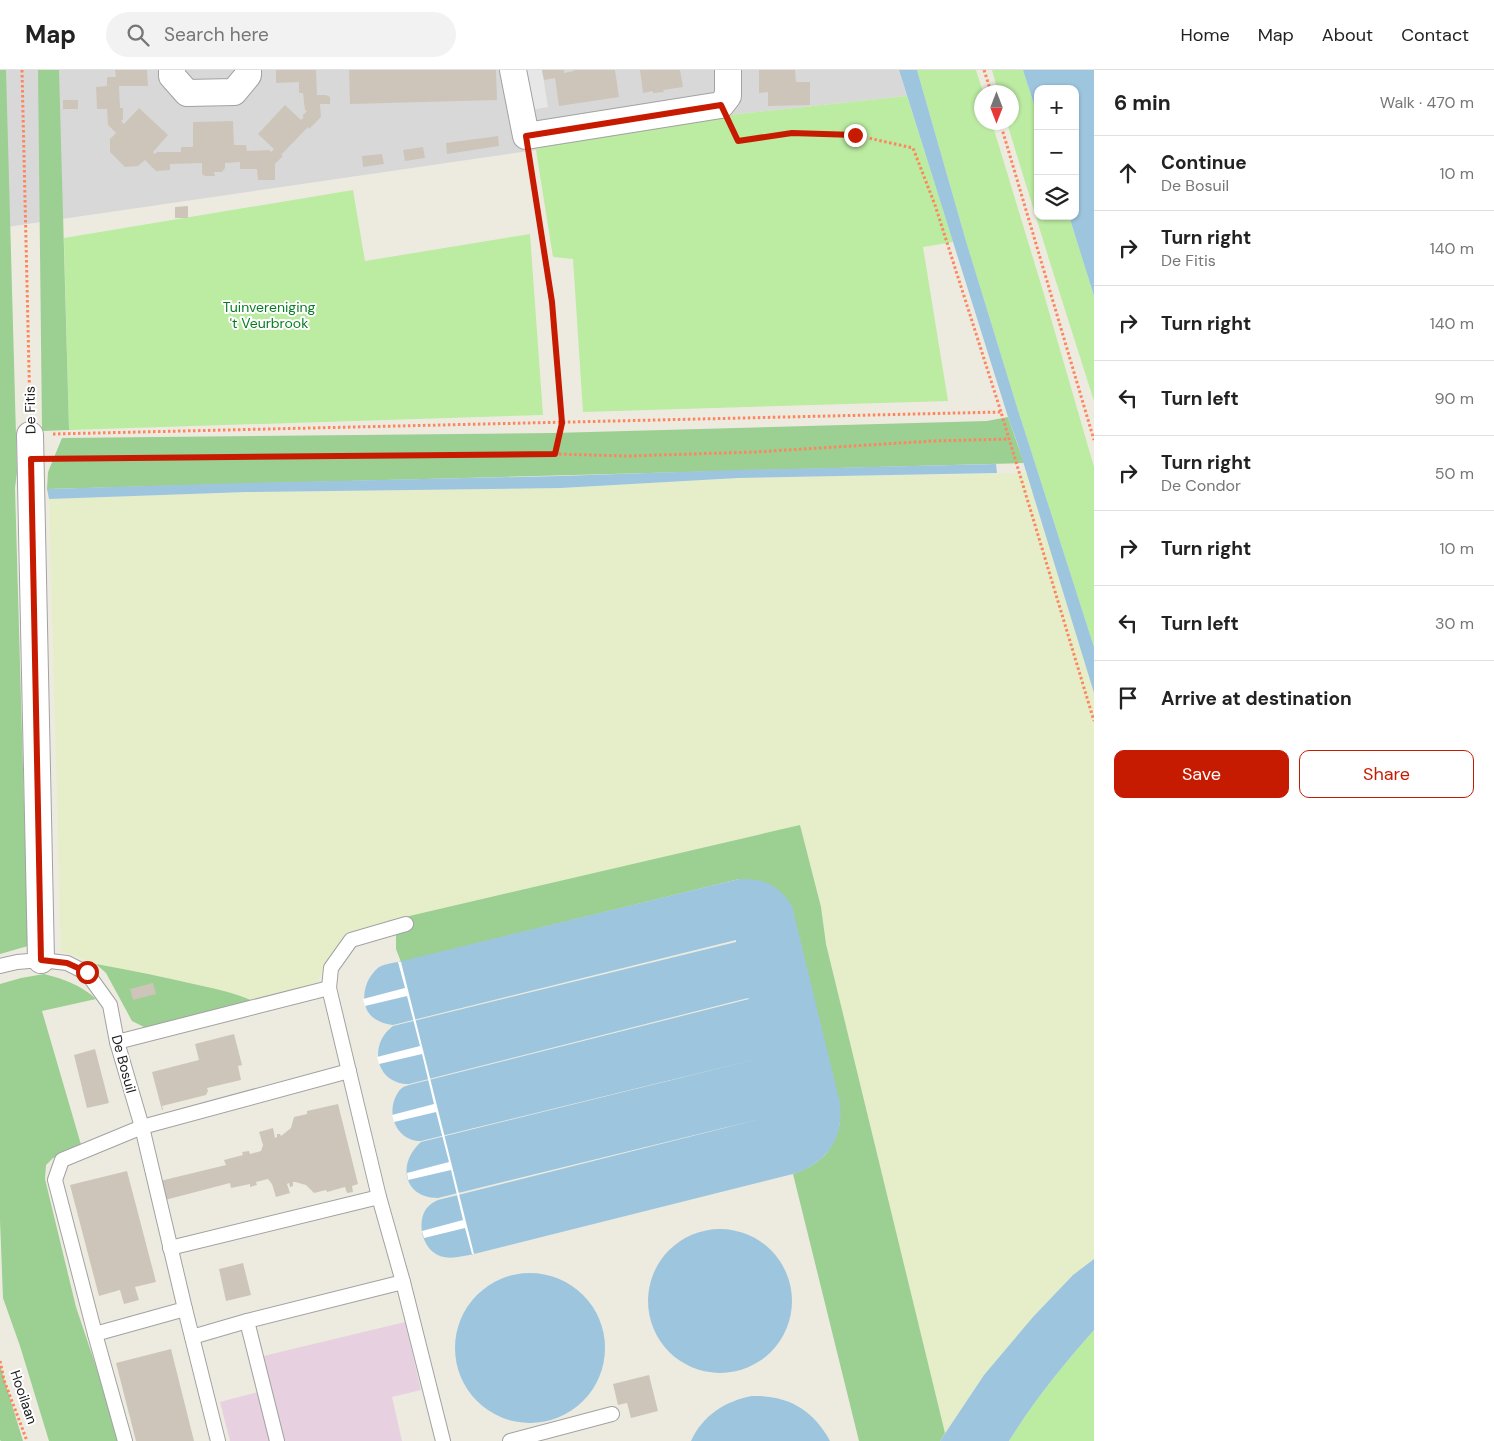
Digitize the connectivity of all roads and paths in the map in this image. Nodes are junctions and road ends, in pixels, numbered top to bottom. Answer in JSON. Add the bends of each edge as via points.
{"nodes":[{"id":1,"x":22,"y":70,"type":"edge"},
{"id":2,"x":172,"y":70,"type":"edge"},
{"id":3,"x":248,"y":70,"type":"edge"},
{"id":4,"x":514,"y":70,"type":"edge"},
{"id":5,"x":728,"y":70,"type":"edge"},
{"id":6,"x":984,"y":70,"type":"edge"},
{"id":7,"x":989,"y":85,"type":"edge"},
{"id":8,"x":721,"y":105,"type":"junction"},
{"id":9,"x":1002,"y":130,"type":"edge"},
{"id":10,"x":526,"y":136,"type":"junction"},
{"id":11,"x":1001,"y":412,"type":"junction"},
{"id":12,"x":562,"y":423,"type":"junction"},
{"id":13,"x":1010,"y":439,"type":"junction"},
{"id":14,"x":1094,"y":440,"type":"edge"},
{"id":15,"x":30,"y":447,"type":"junction"},
{"id":16,"x":555,"y":454,"type":"junction"},
{"id":17,"x":1094,"y":721,"type":"edge"},
{"id":18,"x":406,"y":924,"type":"dead end"},
{"id":19,"x":41,"y":960,"type":"junction"},
{"id":20,"x":0,"y":966,"type":"edge"},
{"id":21,"x":329,"y":988,"type":"junction"},
{"id":22,"x":117,"y":1042,"type":"junction"},
{"id":23,"x":349,"y":1071,"type":"junction"},
{"id":24,"x":142,"y":1127,"type":"junction"},
{"id":25,"x":380,"y":1198,"type":"junction"},
{"id":26,"x":170,"y":1248,"type":"junction"},
{"id":27,"x":403,"y":1282,"type":"junction"},
{"id":28,"x":185,"y":1308,"type":"junction"},
{"id":29,"x":247,"y":1321,"type":"junction"},
{"id":30,"x":95,"y":1334,"type":"junction"},
{"id":31,"x":192,"y":1337,"type":"junction"},
{"id":32,"x":0,"y":1361,"type":"edge"},
{"id":33,"x":612,"y":1414,"type":"dead end"},
{"id":34,"x":27,"y":1441,"type":"edge"},
{"id":35,"x":125,"y":1441,"type":"edge"},
{"id":36,"x":218,"y":1441,"type":"edge"},
{"id":37,"x":277,"y":1441,"type":"edge"},
{"id":38,"x":442,"y":1441,"type":"edge"},
{"id":39,"x":510,"y":1441,"type":"edge"}],
"edges":[{"from":1,"to":15,"type":"path","name":"De Fitis"},
{"from":2,"to":3,"type":"street","via":[[172,76],[187,93],[234,92],[248,76]]},
{"from":4,"to":10,"type":"street"},
{"from":5,"to":8,"type":"street","via":[[728,96]]},
{"from":6,"to":7,"type":"path"},
{"from":8,"to":10,"type":"street"},
{"from":8,"to":11,"type":"path","via":[[738,141],[792,133],[855,135],[913,148],[935,205]]},
{"from":9,"to":14,"type":"path"},
{"from":10,"to":12,"type":"path","via":[[552,302]]},
{"from":11,"to":12,"type":"path"},
{"from":11,"to":13,"type":"path"},
{"from":12,"to":15,"type":"path"},
{"from":12,"to":16,"type":"path"},
{"from":13,"to":16,"type":"path","via":[[756,452],[628,456]]},
{"from":13,"to":17,"type":"path"},
{"from":15,"to":16,"type":"path"},
{"from":15,"to":19,"type":"street"},
{"from":18,"to":21,"type":"lane","via":[[351,940],[331,968]]},
{"from":19,"to":20,"type":"lane","name":"De Bosuil"},
{"from":19,"to":22,"type":"lane","name":"De Bosuil","via":[[67,963],[87,972],[110,1005]]},
{"from":21,"to":22,"type":"lane"},
{"from":21,"to":23,"type":"lane"},
{"from":22,"to":24,"type":"lane","name":"De Bosuil"},
{"from":23,"to":24,"type":"lane"},
{"from":23,"to":25,"type":"lane"},
{"from":24,"to":26,"type":"lane","name":"De Bosuil"},
{"from":24,"to":30,"type":"lane","via":[[62,1160],[55,1180]]},
{"from":25,"to":26,"type":"lane"},
{"from":25,"to":27,"type":"lane"},
{"from":26,"to":28,"type":"lane","name":"De Bosuil"},
{"from":27,"to":29,"type":"lane"},
{"from":27,"to":38,"type":"lane"},
{"from":28,"to":30,"type":"lane"},
{"from":28,"to":31,"type":"lane","name":"De Bosuil"},
{"from":29,"to":31,"type":"lane"},
{"from":29,"to":37,"type":"lane"},
{"from":30,"to":35,"type":"lane"},
{"from":31,"to":36,"type":"lane","name":"De Bosuil"},
{"from":32,"to":34,"type":"path","name":"Hooilaan"},
{"from":33,"to":39,"type":"lane"}]}
